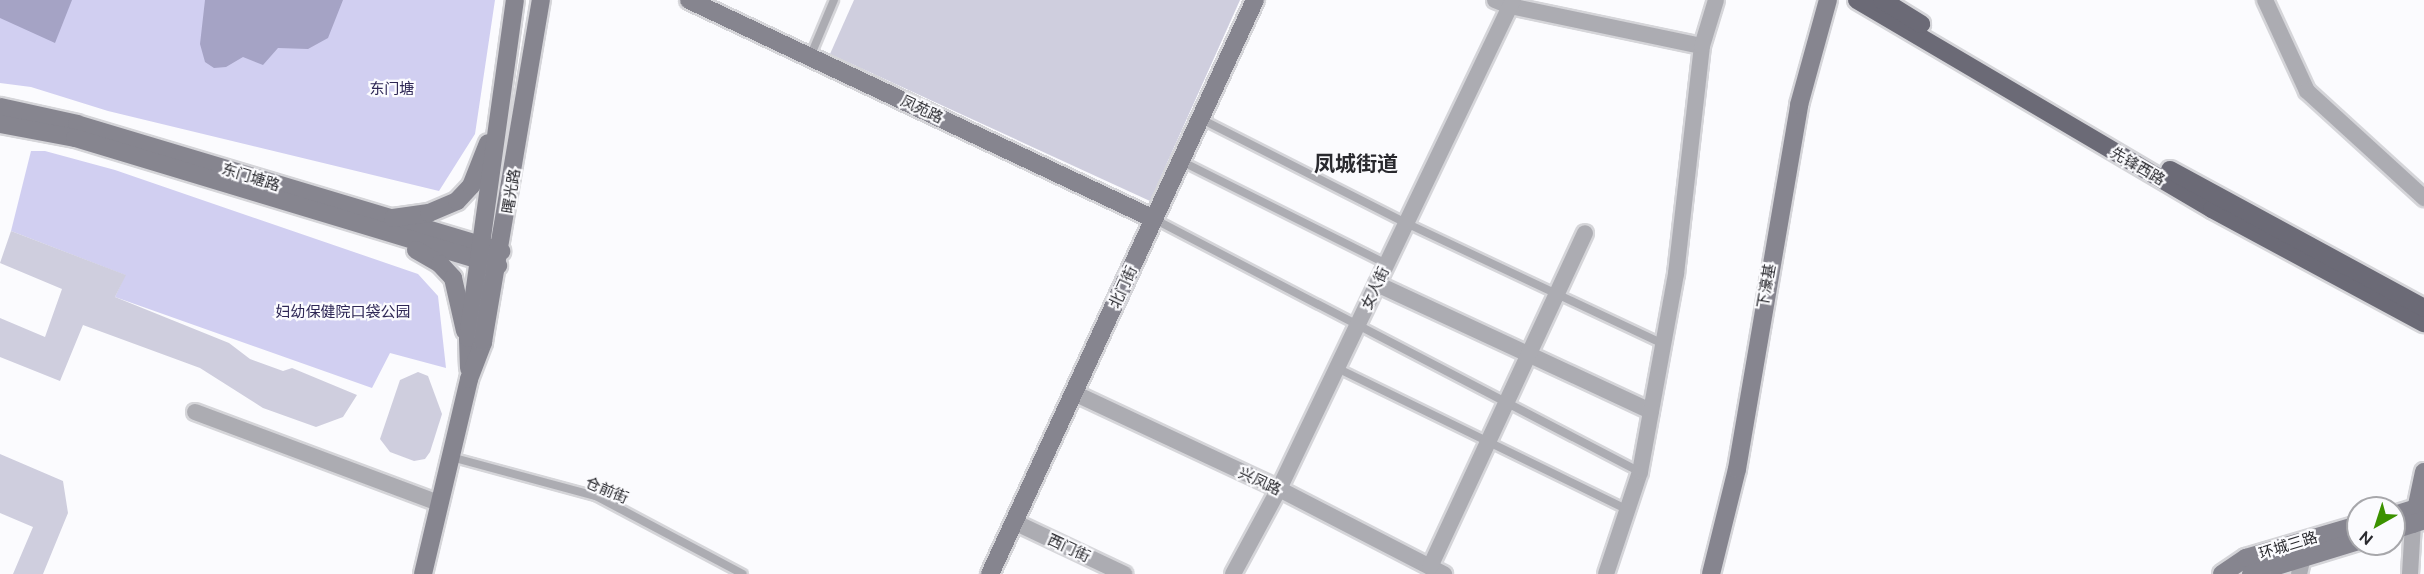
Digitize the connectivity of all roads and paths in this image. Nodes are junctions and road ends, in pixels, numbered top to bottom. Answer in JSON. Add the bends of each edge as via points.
{"nodes":[{"id":1,"x":515,"y":0,"type":"edge"},
{"id":2,"x":541,"y":0,"type":"edge"},
{"id":3,"x":689,"y":0,"type":"edge"},
{"id":4,"x":834,"y":0,"type":"edge"},
{"id":5,"x":1255,"y":0,"type":"edge"},
{"id":6,"x":1716,"y":0,"type":"edge"},
{"id":7,"x":1828,"y":0,"type":"edge"},
{"id":8,"x":1857,"y":0,"type":"edge"},
{"id":9,"x":1882,"y":0,"type":"edge"},
{"id":10,"x":2265,"y":0,"type":"edge"},
{"id":11,"x":1506,"y":2,"type":"edge"},
{"id":12,"x":1702,"y":46,"type":"junction"},
{"id":13,"x":810,"y":57,"type":"junction"},
{"id":14,"x":501,"y":104,"type":"junction"},
{"id":15,"x":0,"y":107,"type":"edge"},
{"id":16,"x":1200,"y":118,"type":"junction"},
{"id":17,"x":0,"y":124,"type":"edge"},
{"id":18,"x":1181,"y":160,"type":"junction"},
{"id":19,"x":2424,"y":198,"type":"edge"},
{"id":20,"x":1154,"y":219,"type":"junction"},
{"id":21,"x":1406,"y":224,"type":"junction"},
{"id":22,"x":385,"y":225,"type":"junction"},
{"id":23,"x":1585,"y":233,"type":"dead end"},
{"id":24,"x":480,"y":254,"type":"junction"},
{"id":25,"x":500,"y":258,"type":"junction"},
{"id":26,"x":1387,"y":264,"type":"junction"},
{"id":27,"x":1377,"y":284,"type":"junction"},
{"id":28,"x":1556,"y":294,"type":"junction"},
{"id":29,"x":2424,"y":308,"type":"edge"},
{"id":30,"x":2424,"y":323,"type":"edge"},
{"id":31,"x":1358,"y":325,"type":"junction"},
{"id":32,"x":468,"y":338,"type":"junction"},
{"id":33,"x":1663,"y":344,"type":"junction"},
{"id":34,"x":1528,"y":354,"type":"junction"},
{"id":35,"x":1337,"y":368,"type":"junction"},
{"id":36,"x":469,"y":379,"type":"junction"},
{"id":37,"x":1074,"y":393,"type":"junction"},
{"id":38,"x":1506,"y":402,"type":"junction"},
{"id":39,"x":195,"y":411,"type":"dead end"},
{"id":40,"x":1651,"y":411,"type":"junction"},
{"id":41,"x":1488,"y":442,"type":"junction"},
{"id":42,"x":451,"y":457,"type":"junction"},
{"id":43,"x":1640,"y":472,"type":"junction"},
{"id":44,"x":2424,"y":472,"type":"edge"},
{"id":45,"x":1279,"y":489,"type":"junction"},
{"id":46,"x":440,"y":503,"type":"junction"},
{"id":47,"x":1630,"y":511,"type":"junction"},
{"id":48,"x":2419,"y":515,"type":"edge"},
{"id":49,"x":1014,"y":522,"type":"junction"},
{"id":50,"x":2406,"y":523,"type":"edge"},
{"id":51,"x":2346,"y":529,"type":"edge"},
{"id":52,"x":2346,"y":546,"type":"edge"},
{"id":53,"x":2301,"y":566,"type":"edge"},
{"id":54,"x":1437,"y":571,"type":"edge"},
{"id":55,"x":423,"y":574,"type":"edge"},
{"id":56,"x":743,"y":574,"type":"edge"},
{"id":57,"x":990,"y":574,"type":"edge"},
{"id":58,"x":1124,"y":574,"type":"edge"},
{"id":59,"x":1233,"y":574,"type":"edge"},
{"id":60,"x":1606,"y":574,"type":"edge"},
{"id":61,"x":1711,"y":574,"type":"edge"},
{"id":62,"x":2222,"y":574,"type":"edge"},
{"id":63,"x":2251,"y":574,"type":"edge"},
{"id":64,"x":2410,"y":574,"type":"edge"}],
"edges":[{"from":1,"to":14,"type":"street","name":"曙光路"},
{"from":2,"to":25,"type":"street","name":"曙光路"},
{"from":3,"to":13,"type":"street","name":"凤苑路"},
{"from":4,"to":13,"type":"lane"},
{"from":5,"to":16,"type":"street","name":"北门街"},
{"from":6,"to":12,"type":"street"},
{"from":7,"to":61,"type":"street","name":"下濠基","via":[[1799,105],[1737,470]]},
{"from":8,"to":30,"type":"main road","name":"先锋西路","via":[[2212,209]]},
{"from":9,"to":29,"type":"main road","name":"先锋西路","via":[[2067,113]]},
{"from":10,"to":19,"type":"street","via":[[2307,91]]},
{"from":11,"to":12,"type":"street"},
{"from":11,"to":21,"type":"street","name":"女人街"},
{"from":12,"to":33,"type":"street","via":[[1676,274]]},
{"from":13,"to":20,"type":"street","name":"凤苑路"},
{"from":14,"to":22,"type":"street","via":[[477,173],[465,195],[442,210]]},
{"from":14,"to":24,"type":"street","name":"曙光路"},
{"from":15,"to":22,"type":"street","name":"东门塘路","via":[[77,124]]},
{"from":16,"to":18,"type":"street","name":"北门街"},
{"from":16,"to":21,"type":"lane"},
{"from":17,"to":22,"type":"street","name":"东门塘路","via":[[75,138]]},
{"from":18,"to":20,"type":"street","name":"北门街"},
{"from":18,"to":26,"type":"lane"},
{"from":20,"to":31,"type":"lane"},
{"from":20,"to":37,"type":"street","name":"北门街"},
{"from":21,"to":26,"type":"street","name":"女人街"},
{"from":21,"to":28,"type":"lane"},
{"from":22,"to":24,"type":"street","name":"东门塘路"},
{"from":22,"to":32,"type":"street","via":[[447,272],[457,287]]},
{"from":23,"to":28,"type":"street"},
{"from":24,"to":25,"type":"street","name":"东门塘路"},
{"from":24,"to":32,"type":"street","name":"曙光路"},
{"from":25,"to":36,"type":"street","name":"曙光路","via":[[483,342]]},
{"from":26,"to":27,"type":"street","name":"女人街"},
{"from":27,"to":31,"type":"street","name":"女人街"},
{"from":27,"to":34,"type":"street"},
{"from":28,"to":33,"type":"lane"},
{"from":28,"to":34,"type":"street"},
{"from":31,"to":35,"type":"street","name":"女人街"},
{"from":31,"to":38,"type":"lane"},
{"from":32,"to":36,"type":"street","name":"曙光路"},
{"from":33,"to":40,"type":"street"},
{"from":34,"to":38,"type":"street"},
{"from":34,"to":40,"type":"street"},
{"from":35,"to":41,"type":"lane"},
{"from":35,"to":45,"type":"street","name":"女人街"},
{"from":36,"to":42,"type":"street","name":"曙光路"},
{"from":37,"to":45,"type":"street","name":"兴凤路"},
{"from":37,"to":49,"type":"street","name":"北门街"},
{"from":38,"to":41,"type":"street"},
{"from":38,"to":43,"type":"lane"},
{"from":39,"to":46,"type":"street"},
{"from":40,"to":43,"type":"street"},
{"from":41,"to":47,"type":"lane"},
{"from":41,"to":54,"type":"street"},
{"from":42,"to":46,"type":"street","name":"曙光路"},
{"from":42,"to":56,"type":"lane","name":"仓前街","via":[[596,496]]},
{"from":43,"to":47,"type":"street"},
{"from":44,"to":48,"type":"street"},
{"from":45,"to":54,"type":"street","name":"兴凤路"},
{"from":45,"to":59,"type":"street","name":"女人街"},
{"from":46,"to":55,"type":"street","name":"曙光路"},
{"from":47,"to":60,"type":"street"},
{"from":48,"to":50,"type":"street"},
{"from":48,"to":64,"type":"street"},
{"from":49,"to":57,"type":"street","name":"北门街"},
{"from":49,"to":58,"type":"street","name":"西门街"},
{"from":51,"to":62,"type":"street","name":"环城三路","via":[[2246,558]]},
{"from":52,"to":53,"type":"street"},
{"from":53,"to":63,"type":"street"}]}
